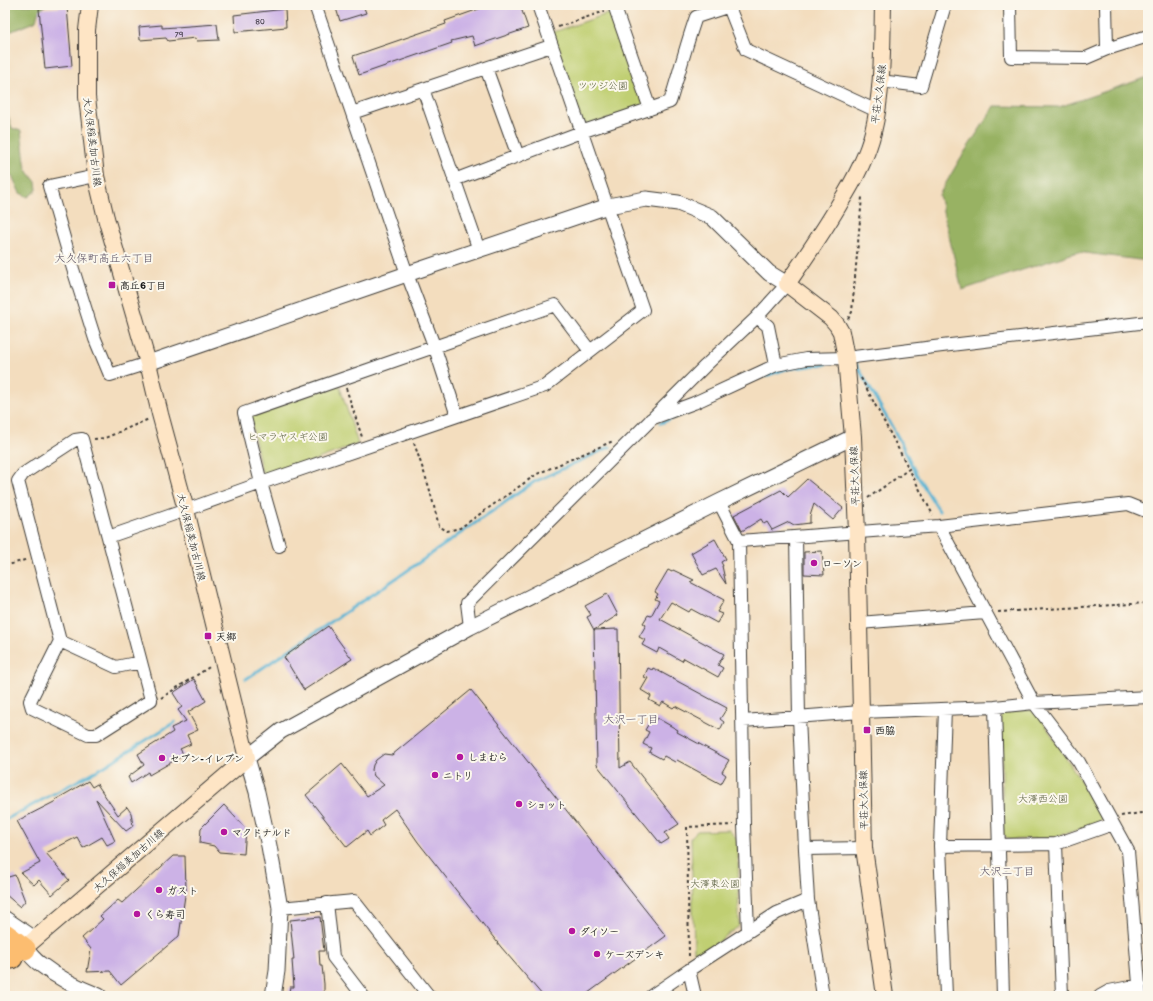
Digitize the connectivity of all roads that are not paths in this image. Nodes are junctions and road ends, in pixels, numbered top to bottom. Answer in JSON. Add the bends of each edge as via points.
{"nodes":[{"id":1,"x":90,"y":5,"type":"edge"},
{"id":2,"x":315,"y":5,"type":"edge"},
{"id":3,"x":538,"y":5,"type":"edge"},
{"id":4,"x":883,"y":5,"type":"edge"},
{"id":5,"x":945,"y":5,"type":"edge"},
{"id":6,"x":1010,"y":5,"type":"edge"},
{"id":7,"x":1106,"y":5,"type":"edge"},
{"id":8,"x":615,"y":6,"type":"edge"},
{"id":9,"x":731,"y":6,"type":"edge"},
{"id":10,"x":1148,"y":36,"type":"edge"},
{"id":11,"x":552,"y":46,"type":"junction"},
{"id":12,"x":1106,"y":49,"type":"junction"},
{"id":13,"x":486,"y":68,"type":"junction"},
{"id":14,"x":880,"y":81,"type":"junction"},
{"id":15,"x":423,"y":89,"type":"junction"},
{"id":16,"x":650,"y":109,"type":"junction"},
{"id":17,"x":877,"y":111,"type":"junction"},
{"id":18,"x":352,"y":113,"type":"junction"},
{"id":19,"x":581,"y":132,"type":"junction"},
{"id":20,"x":518,"y":156,"type":"junction"},
{"id":21,"x":96,"y":176,"type":"junction"},
{"id":22,"x":454,"y":180,"type":"junction"},
{"id":23,"x":608,"y":206,"type":"junction"},
{"id":24,"x":479,"y":250,"type":"junction"},
{"id":25,"x":407,"y":274,"type":"junction"},
{"id":26,"x":787,"y":284,"type":"junction"},
{"id":27,"x":757,"y":317,"type":"junction"},
{"id":28,"x":1148,"y":322,"type":"edge"},
{"id":29,"x":435,"y":348,"type":"junction"},
{"id":30,"x":590,"y":351,"type":"junction"},
{"id":31,"x":148,"y":363,"type":"junction"},
{"id":32,"x":846,"y":364,"type":"junction"},
{"id":33,"x":776,"y":365,"type":"junction"},
{"id":34,"x":457,"y":416,"type":"junction"},
{"id":35,"x":652,"y":419,"type":"junction"},
{"id":36,"x":853,"y":437,"type":"junction"},
{"id":37,"x":260,"y":483,"type":"junction"},
{"id":38,"x":720,"y":502,"type":"junction"},
{"id":39,"x":186,"y":510,"type":"junction"},
{"id":40,"x":1148,"y":512,"type":"edge"},
{"id":41,"x":939,"y":526,"type":"junction"},
{"id":42,"x":857,"y":533,"type":"junction"},
{"id":43,"x":108,"y":537,"type":"junction"},
{"id":44,"x":796,"y":537,"type":"junction"},
{"id":45,"x":739,"y":541,"type":"junction"},
{"id":46,"x":279,"y":546,"type":"dead end"},
{"id":47,"x":985,"y":613,"type":"junction"},
{"id":48,"x":859,"y":623,"type":"junction"},
{"id":49,"x":470,"y":627,"type":"junction"},
{"id":50,"x":60,"y":641,"type":"junction"},
{"id":51,"x":141,"y":662,"type":"junction"},
{"id":52,"x":1148,"y":697,"type":"edge"},
{"id":53,"x":1034,"y":703,"type":"junction"},
{"id":54,"x":995,"y":707,"type":"junction"},
{"id":55,"x":945,"y":709,"type":"junction"},
{"id":56,"x":861,"y":712,"type":"junction"},
{"id":57,"x":799,"y":717,"type":"junction"},
{"id":58,"x":743,"y":721,"type":"junction"},
{"id":59,"x":247,"y":758,"type":"junction"},
{"id":60,"x":1111,"y":821,"type":"junction"},
{"id":61,"x":1056,"y":844,"type":"junction"},
{"id":62,"x":1000,"y":845,"type":"junction"},
{"id":63,"x":940,"y":846,"type":"junction"},
{"id":64,"x":864,"y":848,"type":"junction"},
{"id":65,"x":805,"y":849,"type":"junction"},
{"id":66,"x":808,"y":900,"type":"junction"},
{"id":67,"x":327,"y":903,"type":"junction"},
{"id":68,"x":280,"y":908,"type":"junction"},
{"id":69,"x":5,"y":917,"type":"edge"},
{"id":70,"x":748,"y":932,"type":"junction"},
{"id":71,"x":5,"y":934,"type":"edge"},
{"id":72,"x":17,"y":952,"type":"edge"},
{"id":73,"x":689,"y":970,"type":"junction"},
{"id":74,"x":1140,"y":991,"type":"edge"},
{"id":75,"x":422,"y":994,"type":"edge"},
{"id":76,"x":99,"y":996,"type":"edge"},
{"id":77,"x":273,"y":996,"type":"edge"},
{"id":78,"x":363,"y":996,"type":"edge"},
{"id":79,"x":651,"y":996,"type":"edge"},
{"id":80,"x":695,"y":996,"type":"edge"},
{"id":81,"x":823,"y":996,"type":"edge"},
{"id":82,"x":885,"y":996,"type":"edge"},
{"id":83,"x":946,"y":996,"type":"edge"},
{"id":84,"x":1003,"y":996,"type":"edge"},
{"id":85,"x":1062,"y":996,"type":"edge"},
{"id":86,"x":1100,"y":996,"type":"edge"}],
"edges":[{"from":1,"to":21,"type":"main road","name":"大久保稲美加古川線","via":[[87,30],[87,97]]},
{"from":2,"to":18,"type":"street"},
{"from":3,"to":11,"type":"street"},
{"from":4,"to":14,"type":"main road","name":"平荘大久保線"},
{"from":5,"to":14,"type":"street","via":[[921,86]]},
{"from":6,"to":12,"type":"street","via":[[1011,57],[1086,58]]},
{"from":7,"to":12,"type":"street"},
{"from":8,"to":16,"type":"street"},
{"from":9,"to":16,"type":"street","via":[[696,17],[670,102]]},
{"from":9,"to":17,"type":"street","via":[[746,50]]},
{"from":10,"to":12,"type":"street"},
{"from":11,"to":13,"type":"street"},
{"from":11,"to":19,"type":"street"},
{"from":13,"to":15,"type":"street"},
{"from":13,"to":20,"type":"street"},
{"from":14,"to":17,"type":"main road","name":"平荘大久保線"},
{"from":15,"to":18,"type":"street"},
{"from":15,"to":22,"type":"street"},
{"from":16,"to":19,"type":"street"},
{"from":17,"to":26,"type":"main road","name":"平荘大久保線","via":[[873,133],[852,184]]},
{"from":18,"to":25,"type":"street"},
{"from":19,"to":20,"type":"street"},
{"from":19,"to":23,"type":"street"},
{"from":20,"to":22,"type":"street"},
{"from":21,"to":31,"type":"main road","name":"大久保稲美加古川線"},
{"from":21,"to":31,"type":"street","via":[[49,186],[95,339],[110,375]]},
{"from":22,"to":24,"type":"street"},
{"from":23,"to":24,"type":"street"},
{"from":23,"to":26,"type":"street","via":[[646,198],[678,203],[712,217],[769,273]]},
{"from":23,"to":30,"type":"street","via":[[643,310]]},
{"from":24,"to":25,"type":"street"},
{"from":25,"to":29,"type":"street"},
{"from":25,"to":31,"type":"street"},
{"from":26,"to":27,"type":"street"},
{"from":26,"to":32,"type":"main road","name":"平荘大久保線","via":[[837,325],[841,332]]},
{"from":27,"to":33,"type":"street","via":[[768,326]]},
{"from":27,"to":35,"type":"street"},
{"from":28,"to":32,"type":"street","via":[[942,346]]},
{"from":29,"to":30,"type":"street","via":[[555,305]]},
{"from":29,"to":34,"type":"street"},
{"from":29,"to":37,"type":"street","via":[[244,413]]},
{"from":30,"to":34,"type":"street","via":[[545,386]]},
{"from":31,"to":39,"type":"main road","name":"大久保稲美加古川線"},
{"from":32,"to":33,"type":"street","via":[[806,359]]},
{"from":32,"to":36,"type":"main road","name":"平荘大久保線"},
{"from":33,"to":35,"type":"street","via":[[694,403]]},
{"from":34,"to":37,"type":"street"},
{"from":35,"to":49,"type":"street","via":[[467,603]]},
{"from":36,"to":38,"type":"street"},
{"from":36,"to":42,"type":"main road","name":"平荘大久保線"},
{"from":37,"to":39,"type":"street"},
{"from":37,"to":46,"type":"street"},
{"from":38,"to":45,"type":"street"},
{"from":38,"to":49,"type":"street"},
{"from":39,"to":43,"type":"street"},
{"from":39,"to":59,"type":"main road","name":"大久保稲美加古川線"},
{"from":40,"to":41,"type":"street","via":[[1128,504]]},
{"from":41,"to":42,"type":"street"},
{"from":41,"to":47,"type":"street"},
{"from":42,"to":44,"type":"street"},
{"from":42,"to":48,"type":"main road","name":"平荘大久保線"},
{"from":43,"to":50,"type":"street","via":[[82,439],[75,440],[23,474],[18,481]]},
{"from":43,"to":51,"type":"street"},
{"from":44,"to":45,"type":"street"},
{"from":44,"to":57,"type":"street"},
{"from":45,"to":58,"type":"street"},
{"from":47,"to":48,"type":"street"},
{"from":47,"to":53,"type":"street"},
{"from":48,"to":56,"type":"main road","name":"平荘大久保線"},
{"from":49,"to":59,"type":"street","via":[[282,731]]},
{"from":50,"to":51,"type":"street","via":[[116,666]]},
{"from":50,"to":51,"type":"street","via":[[30,701],[32,708],[88,735],[96,735],[151,700]]},
{"from":52,"to":53,"type":"street"},
{"from":53,"to":54,"type":"street"},
{"from":53,"to":60,"type":"street","via":[[1079,762]]},
{"from":54,"to":55,"type":"street"},
{"from":54,"to":62,"type":"street"},
{"from":55,"to":56,"type":"street"},
{"from":55,"to":63,"type":"street"},
{"from":56,"to":57,"type":"street"},
{"from":56,"to":64,"type":"main road","name":"平荘大久保線"},
{"from":57,"to":58,"type":"street"},
{"from":57,"to":65,"type":"street"},
{"from":58,"to":70,"type":"street"},
{"from":59,"to":68,"type":"street","via":[[269,846]]},
{"from":59,"to":72,"type":"main road","name":"大久保稲美加古川線"},
{"from":60,"to":61,"type":"street"},
{"from":60,"to":74,"type":"street","via":[[1128,851]]},
{"from":61,"to":62,"type":"street"},
{"from":61,"to":85,"type":"street"},
{"from":62,"to":63,"type":"street"},
{"from":62,"to":84,"type":"street"},
{"from":63,"to":83,"type":"street"},
{"from":64,"to":65,"type":"street"},
{"from":64,"to":82,"type":"main road","name":"平荘大久保線"},
{"from":65,"to":66,"type":"street"},
{"from":66,"to":70,"type":"street","via":[[777,913]]},
{"from":66,"to":81,"type":"street"},
{"from":67,"to":68,"type":"street"},
{"from":67,"to":75,"type":"street","via":[[354,901]]},
{"from":67,"to":78,"type":"street","via":[[333,957]]},
{"from":68,"to":77,"type":"street","via":[[277,971]]},
{"from":69,"to":72,"type":"street"},
{"from":70,"to":73,"type":"street"},
{"from":71,"to":72,"type":"highway"},
{"from":72,"to":76,"type":"street","via":[[39,963],[54,975]]},
{"from":73,"to":79,"type":"street"},
{"from":73,"to":80,"type":"street"},
{"from":74,"to":86,"type":"street","via":[[1108,991]]}]}
